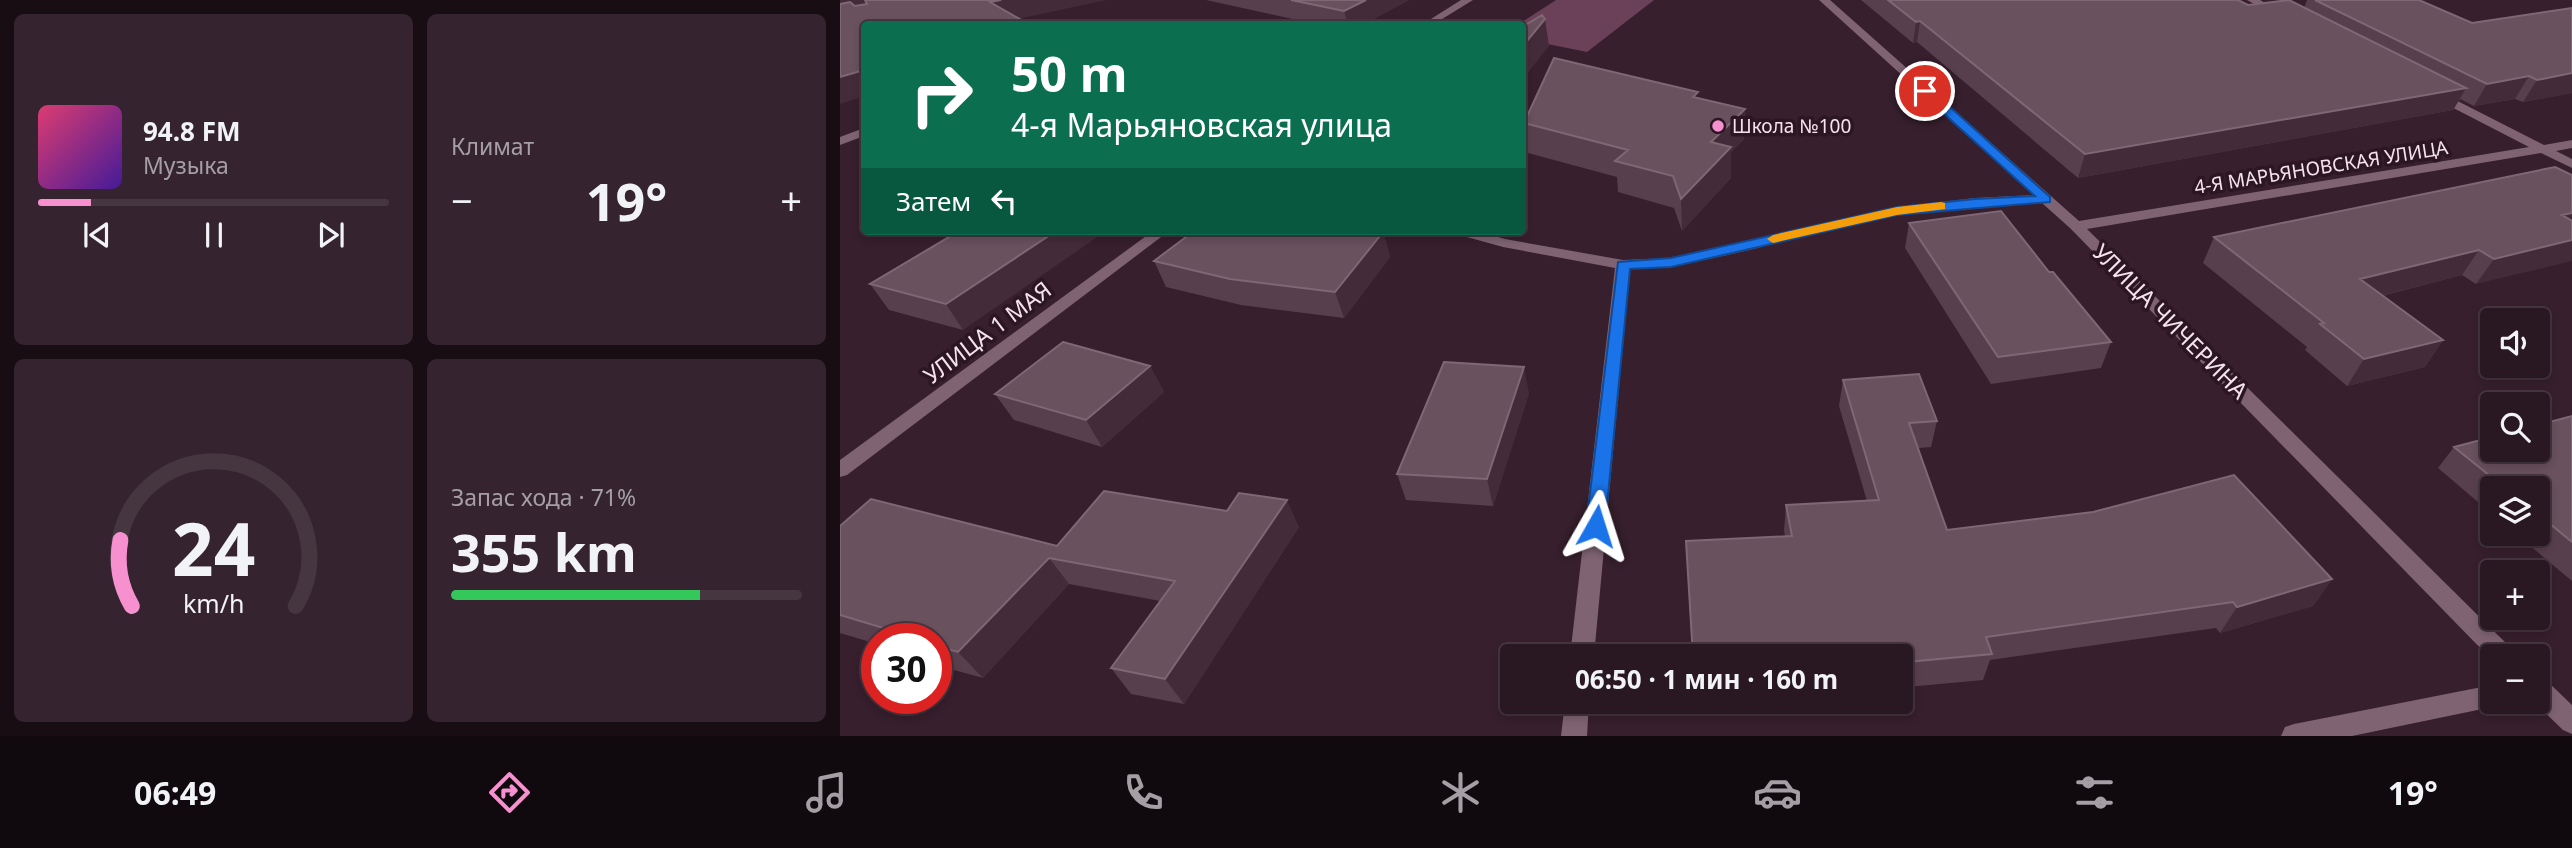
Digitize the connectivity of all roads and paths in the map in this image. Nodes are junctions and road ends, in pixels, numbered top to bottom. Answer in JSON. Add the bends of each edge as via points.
{"nodes":[{"id":1,"x":1468,"y":0,"type":"edge"},
{"id":2,"x":1825,"y":0,"type":"edge"},
{"id":3,"x":2252,"y":0,"type":"edge"},
{"id":4,"x":2288,"y":19,"type":"edge"},
{"id":5,"x":1433,"y":21,"type":"edge"},
{"id":6,"x":2423,"y":87,"type":"edge"},
{"id":7,"x":861,"y":133,"type":"edge"},
{"id":8,"x":840,"y":141,"type":"edge"},
{"id":9,"x":2572,"y":144,"type":"edge"},
{"id":10,"x":2545,"y":150,"type":"junction"},
{"id":11,"x":2572,"y":163,"type":"edge"},
{"id":12,"x":2046,"y":199,"type":"junction"},
{"id":13,"x":2076,"y":226,"type":"junction"},
{"id":14,"x":1157,"y":235,"type":"edge"},
{"id":15,"x":1475,"y":235,"type":"edge"},
{"id":16,"x":1623,"y":265,"type":"junction"},
{"id":17,"x":840,"y":470,"type":"edge"},
{"id":18,"x":1583,"y":644,"type":"edge"},
{"id":19,"x":2492,"y":644,"type":"edge"},
{"id":20,"x":2480,"y":698,"type":"edge"},
{"id":21,"x":2550,"y":701,"type":"edge"},
{"id":22,"x":1576,"y":714,"type":"edge"},
{"id":23,"x":2572,"y":722,"type":"edge"},
{"id":24,"x":1574,"y":736,"type":"edge"},
{"id":25,"x":2294,"y":736,"type":"edge"}],
"edges":[{"from":1,"to":5,"type":"street"},
{"from":2,"to":12,"type":"street","name":"УЛИЦА ЧИЧЕРИНА"},
{"from":3,"to":4,"type":"street"},
{"from":6,"to":10,"type":"street"},
{"from":7,"to":8,"type":"street"},
{"from":9,"to":10,"type":"street","name":"4-Я МАРЬЯНОВСКАЯ УЛИЦА"},
{"from":10,"to":11,"type":"street"},
{"from":10,"to":13,"type":"street","name":"4-Я МАРЬЯНОВСКАЯ УЛИЦА"},
{"from":12,"to":13,"type":"street","name":"УЛИЦА ЧИЧЕРИНА"},
{"from":12,"to":16,"type":"street","via":[[1897,211],[1671,263]]},
{"from":13,"to":19,"type":"street","name":"УЛИЦА ЧИЧЕРИНА"},
{"from":14,"to":17,"type":"street","name":"УЛИЦА 1 МАЯ"},
{"from":15,"to":16,"type":"street"},
{"from":16,"to":18,"type":"street"},
{"from":20,"to":25,"type":"street"},
{"from":21,"to":23,"type":"street"},
{"from":22,"to":24,"type":"street"}]}
